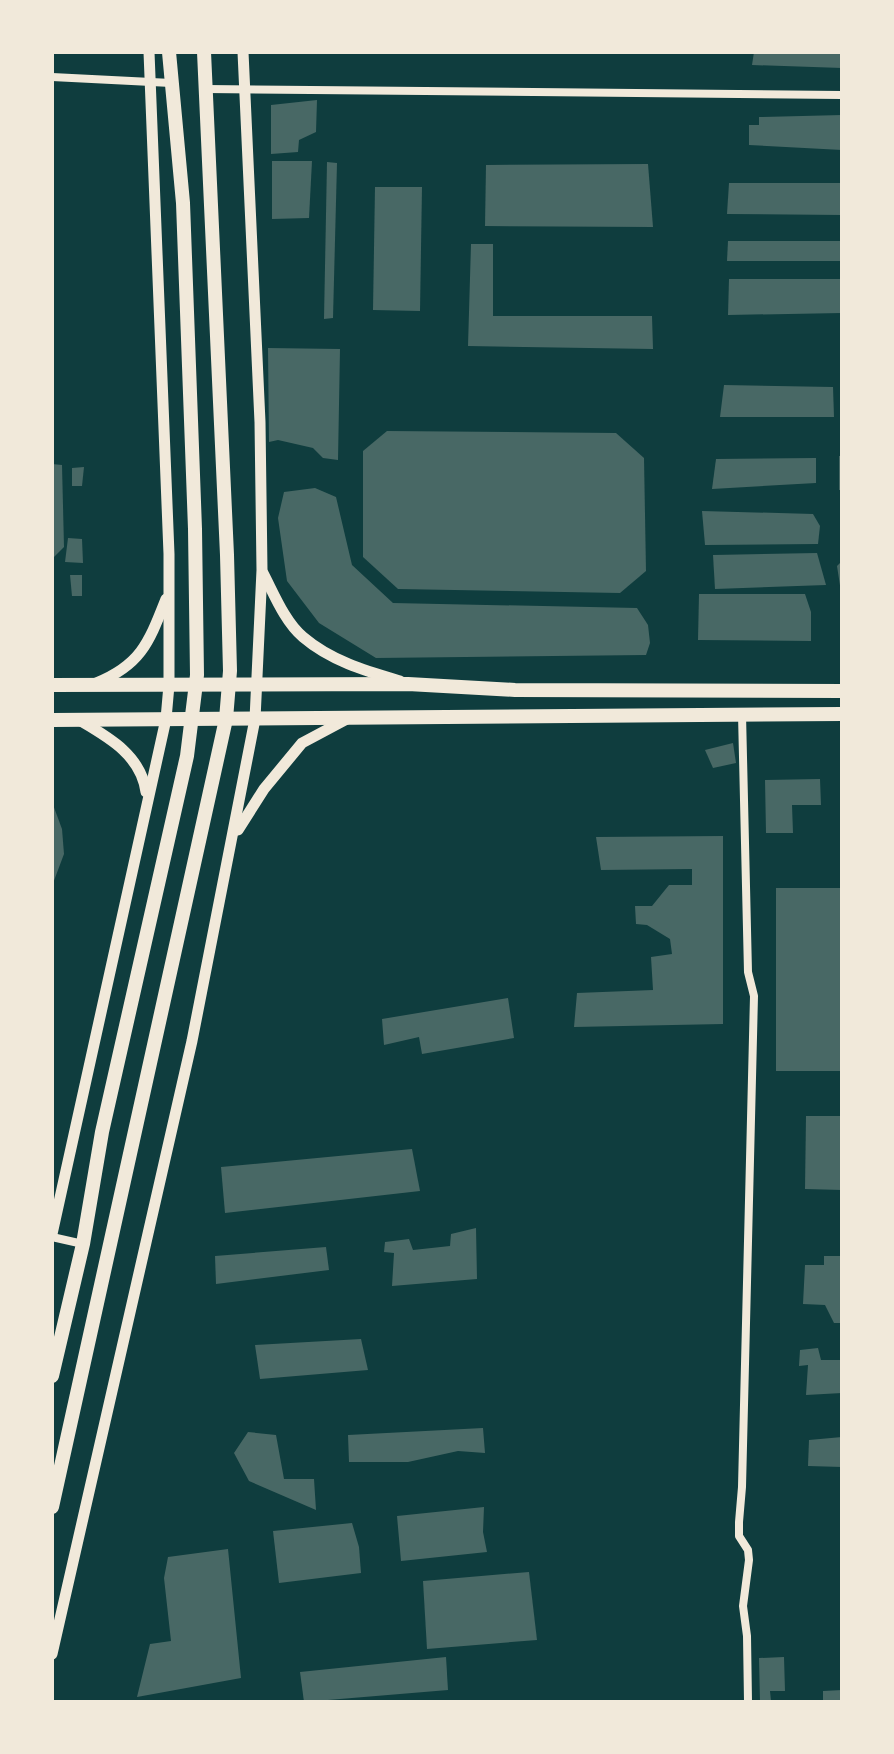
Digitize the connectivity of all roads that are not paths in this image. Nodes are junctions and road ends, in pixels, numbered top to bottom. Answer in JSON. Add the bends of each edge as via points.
{"nodes":[{"id":1,"x":149,"y":52,"type":"edge"},
{"id":2,"x":169,"y":52,"type":"edge"},
{"id":3,"x":204,"y":52,"type":"edge"},
{"id":4,"x":243,"y":52,"type":"edge"},
{"id":5,"x":52,"y":77,"type":"edge"},
{"id":6,"x":150,"y":82,"type":"junction"},
{"id":7,"x":171,"y":83,"type":"junction"},
{"id":8,"x":206,"y":89,"type":"junction"},
{"id":9,"x":842,"y":95,"type":"edge"},
{"id":10,"x":262,"y":570,"type":"junction"},
{"id":11,"x":169,"y":591,"type":"junction"},
{"id":12,"x":408,"y":684,"type":"junction"},
{"id":13,"x":52,"y":685,"type":"edge"},
{"id":14,"x":92,"y":685,"type":"junction"},
{"id":15,"x":169,"y":685,"type":"junction"},
{"id":16,"x":197,"y":685,"type":"junction"},
{"id":17,"x":229,"y":685,"type":"junction"},
{"id":18,"x":258,"y":685,"type":"junction"},
{"id":19,"x":842,"y":691,"type":"edge"},
{"id":20,"x":742,"y":714,"type":"junction"},
{"id":21,"x":842,"y":714,"type":"edge"},
{"id":22,"x":166,"y":719,"type":"junction"},
{"id":23,"x":193,"y":719,"type":"junction"},
{"id":24,"x":226,"y":719,"type":"junction"},
{"id":25,"x":255,"y":719,"type":"junction"},
{"id":26,"x":347,"y":719,"type":"junction"},
{"id":27,"x":52,"y":720,"type":"edge"},
{"id":28,"x":78,"y":720,"type":"junction"},
{"id":29,"x":147,"y":802,"type":"junction"},
{"id":30,"x":233,"y":838,"type":"junction"},
{"id":31,"x":52,"y":1235,"type":"edge"},
{"id":32,"x":83,"y":1244,"type":"junction"},
{"id":33,"x":52,"y":1376,"type":"edge"},
{"id":34,"x":52,"y":1507,"type":"edge"},
{"id":35,"x":52,"y":1654,"type":"edge"},
{"id":36,"x":748,"y":1702,"type":"edge"}],
"edges":[{"from":1,"to":6,"type":"street"},
{"from":2,"to":7,"type":"main road"},
{"from":3,"to":8,"type":"main road"},
{"from":4,"to":10,"type":"street"},
{"from":5,"to":6,"type":"street"},
{"from":6,"to":7,"type":"street"},
{"from":6,"to":11,"type":"street"},
{"from":7,"to":16,"type":"main road","via":[[183,203]]},
{"from":8,"to":9,"type":"street"},
{"from":8,"to":17,"type":"main road"},
{"from":10,"to":12,"type":"street","via":[[302,637],[350,666]]},
{"from":10,"to":18,"type":"street"},
{"from":11,"to":14,"type":"street","via":[[135,661]]},
{"from":11,"to":15,"type":"street"},
{"from":12,"to":18,"type":"main road"},
{"from":12,"to":19,"type":"main road","via":[[515,690]]},
{"from":13,"to":14,"type":"main road"},
{"from":14,"to":15,"type":"main road"},
{"from":15,"to":16,"type":"main road"},
{"from":15,"to":22,"type":"street"},
{"from":16,"to":17,"type":"main road"},
{"from":16,"to":23,"type":"main road"},
{"from":17,"to":18,"type":"main road"},
{"from":17,"to":24,"type":"main road"},
{"from":18,"to":25,"type":"street"},
{"from":20,"to":21,"type":"main road"},
{"from":20,"to":26,"type":"main road"},
{"from":20,"to":36,"type":"street","via":[[748,972],[754,996],[739,1522],[749,1560],[743,1606]]},
{"from":22,"to":23,"type":"main road"},
{"from":22,"to":28,"type":"main road"},
{"from":22,"to":29,"type":"street"},
{"from":23,"to":24,"type":"main road"},
{"from":23,"to":32,"type":"main road","via":[[102,1132]]},
{"from":24,"to":25,"type":"main road"},
{"from":24,"to":34,"type":"main road"},
{"from":25,"to":26,"type":"main road"},
{"from":25,"to":30,"type":"street"},
{"from":26,"to":30,"type":"street","via":[[302,743]]},
{"from":27,"to":28,"type":"main road"},
{"from":28,"to":29,"type":"street","via":[[113,739],[134,761]]},
{"from":29,"to":31,"type":"street"},
{"from":30,"to":35,"type":"street","via":[[189,1056]]},
{"from":31,"to":32,"type":"street"},
{"from":32,"to":33,"type":"main road"}]}
